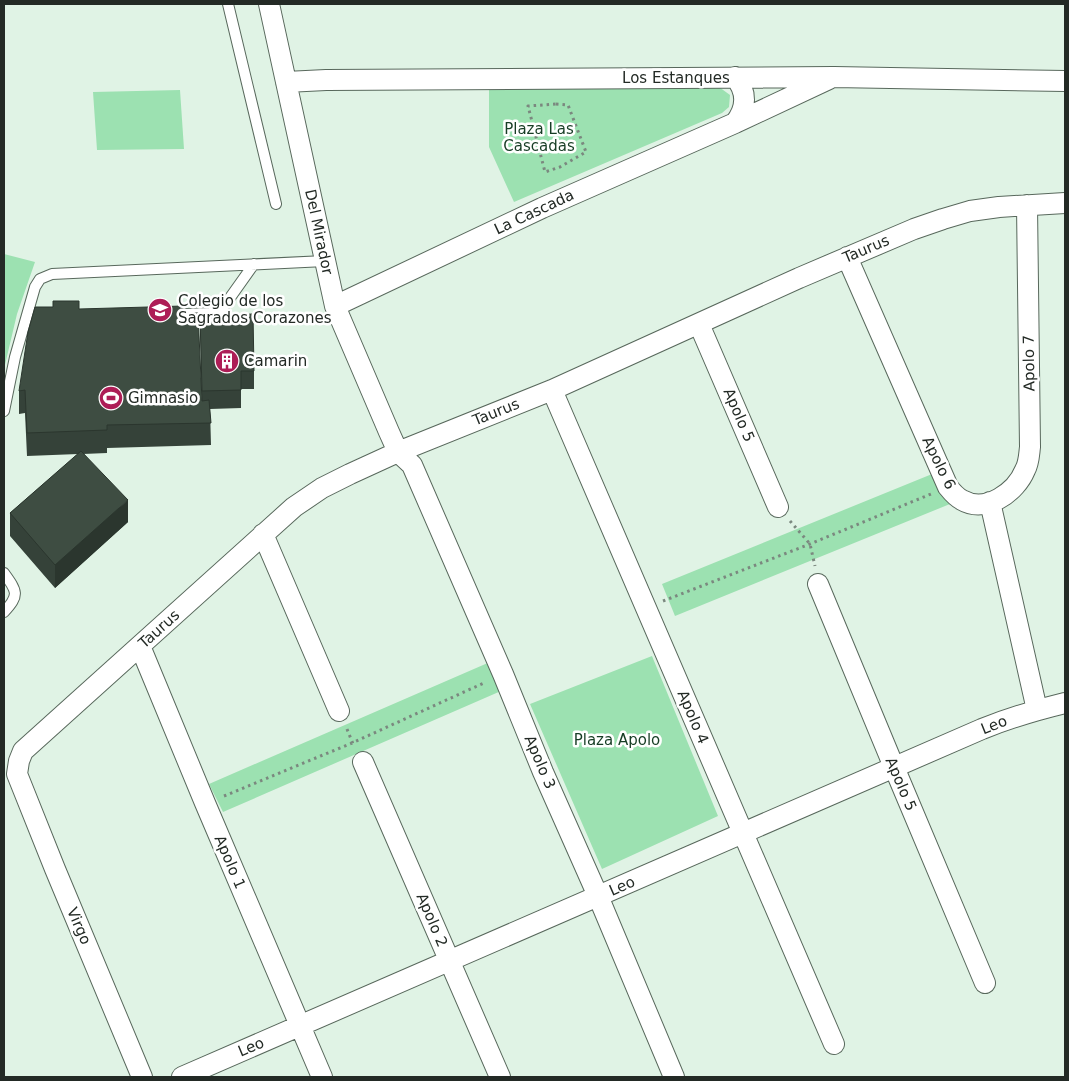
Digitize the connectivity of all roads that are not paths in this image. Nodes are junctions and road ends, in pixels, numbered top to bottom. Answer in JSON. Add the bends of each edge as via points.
{"nodes":[{"id":1,"x":228,"y":4,"type":"edge"},
{"id":2,"x":269,"y":4,"type":"edge"},
{"id":3,"x":734,"y":77,"type":"junction"},
{"id":4,"x":834,"y":77,"type":"junction"},
{"id":5,"x":1065,"y":81,"type":"edge"},
{"id":6,"x":286,"y":82,"type":"junction"},
{"id":7,"x":735,"y":123,"type":"junction"},
{"id":8,"x":1065,"y":203,"type":"edge"},
{"id":9,"x":276,"y":204,"type":"dead end"},
{"id":10,"x":1027,"y":205,"type":"junction"},
{"id":11,"x":847,"y":257,"type":"junction"},
{"id":12,"x":325,"y":261,"type":"junction"},
{"id":13,"x":254,"y":264,"type":"junction"},
{"id":14,"x":335,"y":306,"type":"junction"},
{"id":15,"x":173,"y":315,"type":"edge"},
{"id":16,"x":699,"y":324,"type":"junction"},
{"id":17,"x":552,"y":390,"type":"junction"},
{"id":18,"x":4,"y":411,"type":"edge"},
{"id":19,"x":398,"y":452,"type":"junction"},
{"id":20,"x":990,"y":502,"type":"junction"},
{"id":21,"x":778,"y":507,"type":"road end"},
{"id":22,"x":263,"y":534,"type":"junction"},
{"id":23,"x":4,"y":573,"type":"edge"},
{"id":24,"x":818,"y":584,"type":"road end"},
{"id":25,"x":4,"y":612,"type":"edge"},
{"id":26,"x":140,"y":646,"type":"junction"},
{"id":27,"x":1065,"y":703,"type":"edge"},
{"id":28,"x":1037,"y":710,"type":"junction"},
{"id":29,"x":339,"y":711,"type":"road end"},
{"id":30,"x":363,"y":762,"type":"road end"},
{"id":31,"x":894,"y":768,"type":"junction"},
{"id":32,"x":17,"y":774,"type":"joint"},
{"id":33,"x":743,"y":833,"type":"junction"},
{"id":34,"x":598,"y":896,"type":"junction"},
{"id":35,"x":450,"y":961,"type":"junction"},
{"id":36,"x":985,"y":983,"type":"dead end"},
{"id":37,"x":300,"y":1026,"type":"junction"},
{"id":38,"x":834,"y":1044,"type":"dead end"},
{"id":39,"x":142,"y":1077,"type":"edge"},
{"id":40,"x":182,"y":1077,"type":"edge"},
{"id":41,"x":322,"y":1077,"type":"edge"},
{"id":42,"x":500,"y":1077,"type":"edge"},
{"id":43,"x":674,"y":1077,"type":"edge"}],
"edges":[{"from":1,"to":9,"type":"lane"},
{"from":2,"to":6,"type":"street","name":"Del Mirador"},
{"from":3,"to":4,"type":"street","name":"Los Estanques"},
{"from":3,"to":6,"type":"street","name":"Los Estanques"},
{"from":3,"to":7,"type":"street","via":[[742,88],[745,103]]},
{"from":4,"to":5,"type":"street","name":"Los Estanques"},
{"from":4,"to":7,"type":"street","name":"La Cascada"},
{"from":6,"to":12,"type":"street","name":"Del Mirador"},
{"from":7,"to":14,"type":"street","name":"La Cascada","via":[[542,208]]},
{"from":8,"to":10,"type":"street","name":"Taurus"},
{"from":10,"to":11,"type":"street","name":"Taurus","via":[[970,211],[914,229]]},
{"from":10,"to":20,"type":"street","name":"Apolo 7","via":[[1029,458],[1021,479],[1002,497]]},
{"from":11,"to":16,"type":"street","name":"Taurus"},
{"from":11,"to":20,"type":"street","name":"Apolo 6","via":[[948,487],[963,501],[973,504]]},
{"from":12,"to":13,"type":"lane"},
{"from":12,"to":14,"type":"street","name":"Del Mirador"},
{"from":13,"to":15,"type":"lane","via":[[222,309]]},
{"from":13,"to":18,"type":"lane","via":[[52,274],[40,280],[35,287],[32,317],[15,357]]},
{"from":14,"to":19,"type":"street","name":"Del Mirador"},
{"from":16,"to":17,"type":"street","name":"Taurus"},
{"from":16,"to":21,"type":"street","name":"Apolo 5"},
{"from":17,"to":19,"type":"street","name":"Taurus"},
{"from":17,"to":33,"type":"street","name":"Apolo 4"},
{"from":19,"to":22,"type":"street","name":"Taurus","via":[[322,488]]},
{"from":19,"to":34,"type":"street","name":"Apolo 3","via":[[412,465]]},
{"from":20,"to":28,"type":"street"},
{"from":22,"to":26,"type":"street","name":"Taurus"},
{"from":22,"to":29,"type":"street"},
{"from":23,"to":25,"type":"lane","via":[[15,592],[14,601]]},
{"from":24,"to":31,"type":"street","name":"Apolo 5"},
{"from":26,"to":32,"type":"street","name":"Taurus","via":[[24,751]]},
{"from":26,"to":37,"type":"street","name":"Apolo 1"},
{"from":27,"to":28,"type":"street","name":"Leo"},
{"from":28,"to":31,"type":"street","name":"Leo","via":[[1000,722]]},
{"from":30,"to":35,"type":"street","name":"Apolo 2"},
{"from":31,"to":33,"type":"street","name":"Leo"},
{"from":31,"to":36,"type":"street","name":"Apolo 5"},
{"from":32,"to":39,"type":"street","name":"Virgo"},
{"from":33,"to":34,"type":"street","name":"Leo"},
{"from":33,"to":38,"type":"street","name":"Apolo 4"},
{"from":34,"to":35,"type":"street","name":"Leo"},
{"from":34,"to":43,"type":"street","name":"Apolo 3"},
{"from":35,"to":37,"type":"street","name":"Leo"},
{"from":35,"to":42,"type":"street","name":"Apolo 2"},
{"from":37,"to":40,"type":"street","name":"Leo"},
{"from":37,"to":41,"type":"street","name":"Apolo 1"}]}
